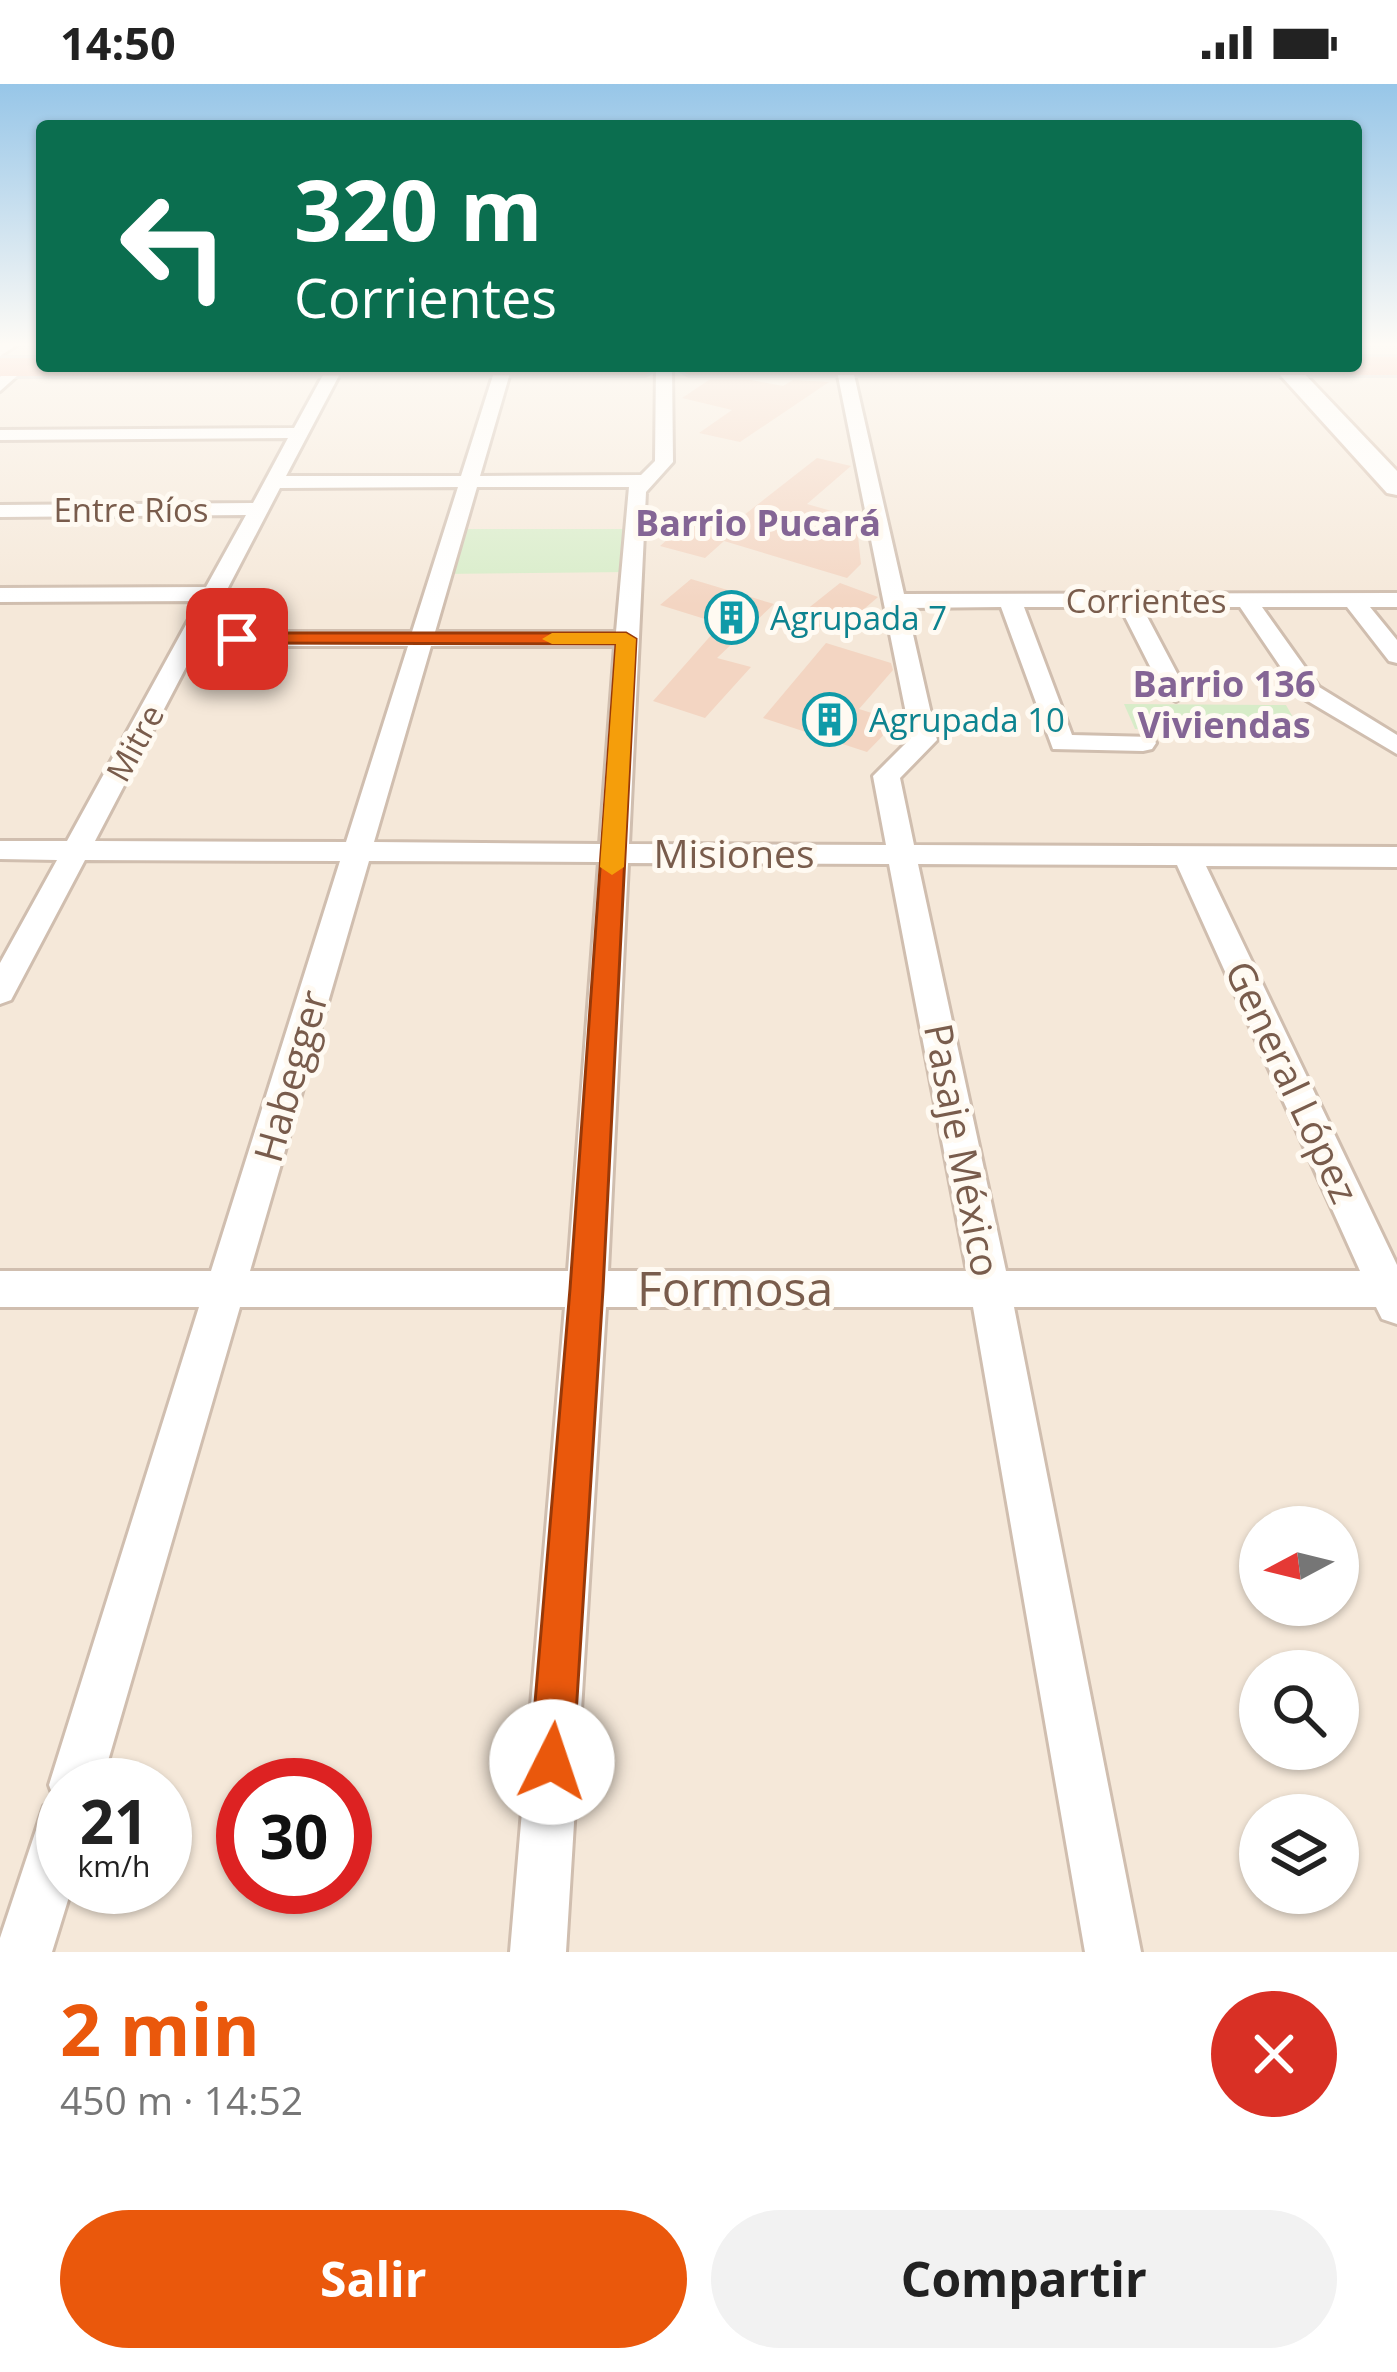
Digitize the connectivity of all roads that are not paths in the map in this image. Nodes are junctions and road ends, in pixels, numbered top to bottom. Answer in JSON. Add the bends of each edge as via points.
{"nodes":[{"id":1,"x":484,"y":431,"type":"edge"},
{"id":2,"x":664,"y":431,"type":"edge"},
{"id":3,"x":858,"y":431,"type":"edge"},
{"id":4,"x":1347,"y":431,"type":"edge"},
{"id":5,"x":300,"y":433,"type":"joint"},
{"id":6,"x":0,"y":434,"type":"edge"},
{"id":7,"x":1394,"y":480,"type":"edge"},
{"id":8,"x":644,"y":481,"type":"junction"},
{"id":9,"x":275,"y":482,"type":"junction"},
{"id":10,"x":469,"y":482,"type":"junction"},
{"id":11,"x":261,"y":509,"type":"junction"},
{"id":12,"x":0,"y":511,"type":"edge"},
{"id":13,"x":216,"y":594,"type":"junction"},
{"id":14,"x":0,"y":595,"type":"edge"},
{"id":15,"x":1246,"y":600,"type":"junction"},
{"id":16,"x":1353,"y":600,"type":"junction"},
{"id":17,"x":1397,"y":600,"type":"edge"},
{"id":18,"x":1010,"y":601,"type":"junction"},
{"id":19,"x":1127,"y":601,"type":"junction"},
{"id":20,"x":894,"y":602,"type":"junction"},
{"id":21,"x":192,"y":639,"type":"junction"},
{"id":22,"x":420,"y":639,"type":"junction"},
{"id":23,"x":626,"y":639,"type":"junction"},
{"id":24,"x":1397,"y":656,"type":"edge"},
{"id":25,"x":1176,"y":694,"type":"dead end"},
{"id":26,"x":1143,"y":743,"type":"dead end"},
{"id":27,"x":1397,"y":746,"type":"edge"},
{"id":28,"x":0,"y":850,"type":"edge"},
{"id":29,"x":77,"y":850,"type":"junction"},
{"id":30,"x":357,"y":852,"type":"junction"},
{"id":31,"x":612,"y":853,"type":"junction"},
{"id":32,"x":902,"y":854,"type":"junction"},
{"id":33,"x":1187,"y":856,"type":"junction"},
{"id":34,"x":1397,"y":857,"type":"edge"},
{"id":35,"x":0,"y":992,"type":"edge"},
{"id":36,"x":0,"y":1289,"type":"edge"},
{"id":37,"x":229,"y":1289,"type":"junction"},
{"id":38,"x":587,"y":1289,"type":"junction"},
{"id":39,"x":990,"y":1289,"type":"junction"},
{"id":40,"x":1394,"y":1296,"type":"edge"},
{"id":41,"x":84,"y":1758,"type":"edge"},
{"id":42,"x":36,"y":1913,"type":"edge"},
{"id":43,"x":24,"y":1952,"type":"edge"},
{"id":44,"x":538,"y":1952,"type":"edge"},
{"id":45,"x":1113,"y":1952,"type":"edge"}],
"edges":[{"from":1,"to":10,"type":"street","name":"Habegger"},
{"from":2,"to":8,"type":"street","via":[[664,462]]},
{"from":3,"to":20,"type":"street","name":"Pasaje México"},
{"from":4,"to":7,"type":"street"},
{"from":5,"to":6,"type":"street"},
{"from":5,"to":9,"type":"street","name":"Mitre"},
{"from":8,"to":10,"type":"street"},
{"from":8,"to":23,"type":"street","via":[[636,491]]},
{"from":9,"to":10,"type":"street"},
{"from":9,"to":11,"type":"street","name":"Mitre"},
{"from":10,"to":22,"type":"street","name":"Habegger"},
{"from":11,"to":12,"type":"street","name":"Entre Ríos"},
{"from":11,"to":13,"type":"street","name":"Mitre"},
{"from":13,"to":14,"type":"street"},
{"from":13,"to":21,"type":"street","name":"Mitre"},
{"from":15,"to":16,"type":"street","name":"Corrientes"},
{"from":15,"to":19,"type":"street","name":"Corrientes"},
{"from":15,"to":27,"type":"street","via":[[1310,692]]},
{"from":16,"to":17,"type":"street","name":"Corrientes"},
{"from":16,"to":24,"type":"street"},
{"from":18,"to":19,"type":"street","name":"Corrientes"},
{"from":18,"to":20,"type":"street","name":"Corrientes"},
{"from":18,"to":26,"type":"street","via":[[1062,743]]},
{"from":19,"to":25,"type":"street"},
{"from":20,"to":32,"type":"street","name":"Pasaje México","via":[[924,740],[886,776]]},
{"from":21,"to":22,"type":"street"},
{"from":21,"to":29,"type":"street","name":"Mitre"},
{"from":22,"to":23,"type":"street"},
{"from":22,"to":30,"type":"street","name":"Habegger"},
{"from":23,"to":31,"type":"street"},
{"from":28,"to":29,"type":"street","name":"Misiones"},
{"from":29,"to":30,"type":"street","name":"Misiones"},
{"from":29,"to":35,"type":"street","name":"Mitre"},
{"from":30,"to":31,"type":"street","name":"Misiones"},
{"from":30,"to":37,"type":"street","name":"Habegger"},
{"from":31,"to":32,"type":"street","name":"Misiones"},
{"from":31,"to":38,"type":"street"},
{"from":32,"to":33,"type":"street","name":"Misiones"},
{"from":32,"to":39,"type":"street","name":"Pasaje México"},
{"from":33,"to":34,"type":"street","name":"Misiones"},
{"from":33,"to":40,"type":"street","name":"General López"},
{"from":36,"to":37,"type":"street","name":"Formosa"},
{"from":37,"to":38,"type":"street","name":"Formosa"},
{"from":37,"to":41,"type":"street","name":"Habegger"},
{"from":38,"to":39,"type":"street","name":"Formosa"},
{"from":38,"to":44,"type":"street"},
{"from":39,"to":40,"type":"street","name":"Formosa"},
{"from":39,"to":45,"type":"street","name":"Pasaje México"},
{"from":42,"to":43,"type":"street"}]}
